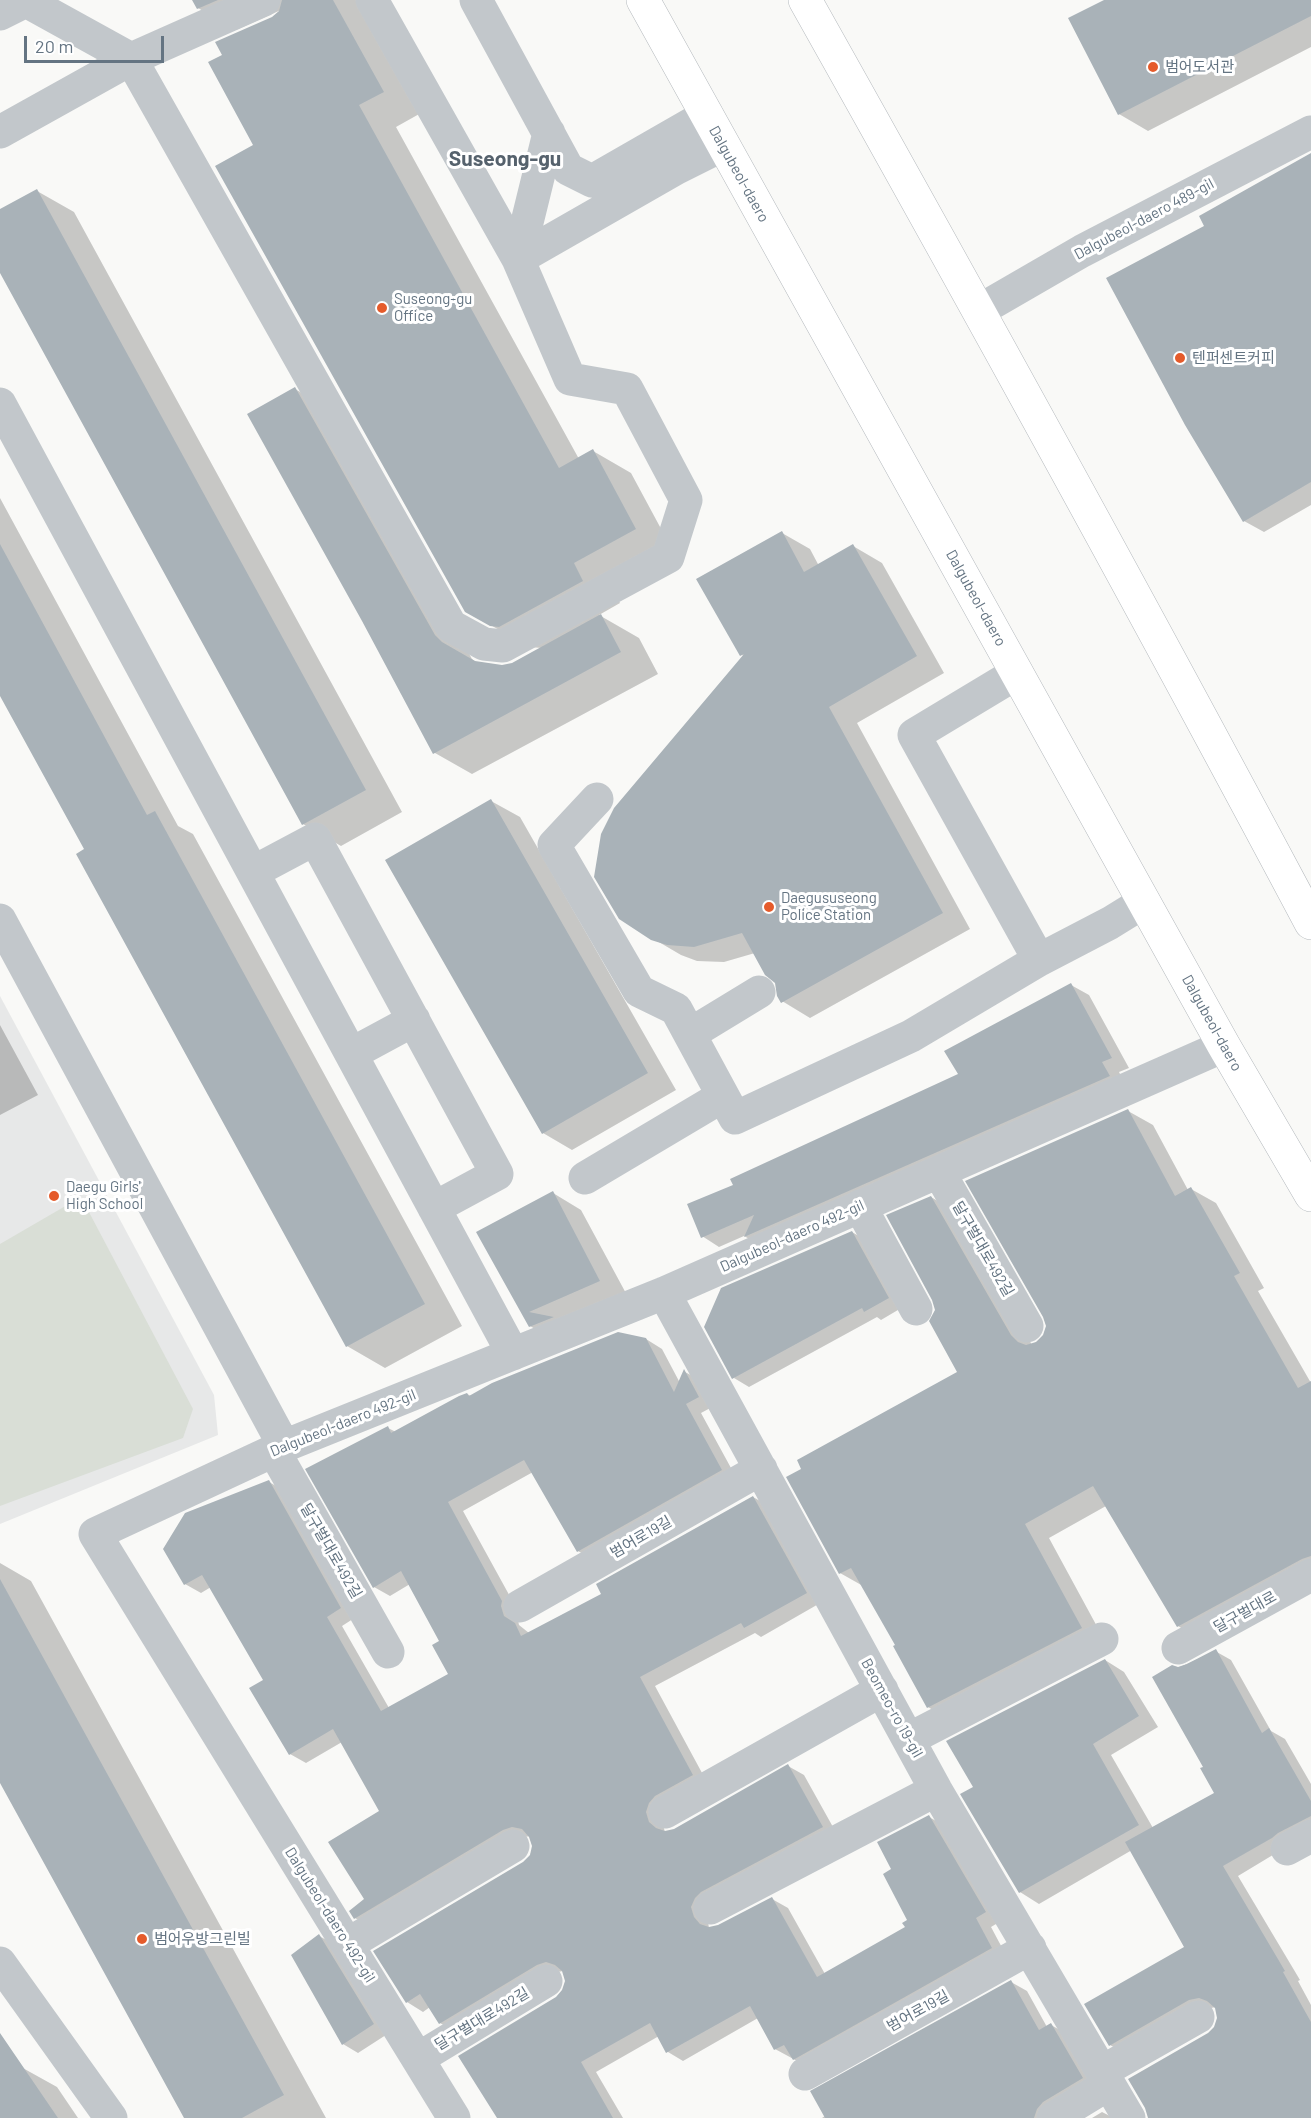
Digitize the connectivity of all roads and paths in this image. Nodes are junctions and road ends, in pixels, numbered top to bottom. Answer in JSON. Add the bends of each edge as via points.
{"nodes":[{"id":1,"x":264,"y":0,"type":"edge"},
{"id":2,"x":372,"y":0,"type":"edge"},
{"id":3,"x":476,"y":0,"type":"edge"},
{"id":4,"x":643,"y":0,"type":"edge"},
{"id":5,"x":805,"y":0,"type":"edge"},
{"id":6,"x":0,"y":14,"type":"edge"},
{"id":7,"x":131,"y":58,"type":"junction"},
{"id":8,"x":707,"y":115,"type":"junction"},
{"id":9,"x":0,"y":132,"type":"edge"},
{"id":10,"x":1311,"y":132,"type":"edge"},
{"id":11,"x":549,"y":134,"type":"junction"},
{"id":12,"x":723,"y":145,"type":"junction"},
{"id":13,"x":518,"y":259,"type":"junction"},
{"id":14,"x":980,"y":310,"type":"junction"},
{"id":15,"x":0,"y":404,"type":"edge"},
{"id":16,"x":1017,"y":673,"type":"junction"},
{"id":17,"x":597,"y":799,"type":"dead end"},
{"id":18,"x":253,"y":872,"type":"junction"},
{"id":19,"x":1144,"y":902,"type":"junction"},
{"id":20,"x":0,"y":920,"type":"edge"},
{"id":21,"x":1311,"y":923,"type":"edge"},
{"id":22,"x":1039,"y":960,"type":"junction"},
{"id":23,"x":759,"y":992,"type":"dead end"},
{"id":24,"x":414,"y":1020,"type":"junction"},
{"id":25,"x":690,"y":1034,"type":"junction"},
{"id":26,"x":1224,"y":1046,"type":"junction"},
{"id":27,"x":351,"y":1054,"type":"junction"},
{"id":28,"x":723,"y":1096,"type":"junction"},
{"id":29,"x":939,"y":1172,"type":"junction"},
{"id":30,"x":585,"y":1178,"type":"dead end"},
{"id":31,"x":1311,"y":1195,"type":"edge"},
{"id":32,"x":860,"y":1206,"type":"junction"},
{"id":33,"x":434,"y":1208,"type":"junction"},
{"id":34,"x":664,"y":1293,"type":"junction"},
{"id":35,"x":916,"y":1309,"type":"dead end"},
{"id":36,"x":1027,"y":1326,"type":"dead end"},
{"id":37,"x":513,"y":1354,"type":"junction"},
{"id":38,"x":279,"y":1449,"type":"junction"},
{"id":39,"x":761,"y":1468,"type":"junction"},
{"id":40,"x":1311,"y":1575,"type":"edge"},
{"id":41,"x":520,"y":1606,"type":"dead end"},
{"id":42,"x":1102,"y":1639,"type":"dead end"},
{"id":43,"x":1178,"y":1648,"type":"dead end"},
{"id":44,"x":388,"y":1652,"type":"dead end"},
{"id":45,"x":882,"y":1690,"type":"junction"},
{"id":46,"x":909,"y":1739,"type":"junction"},
{"id":47,"x":936,"y":1790,"type":"junction"},
{"id":48,"x":665,"y":1812,"type":"dead end"},
{"id":49,"x":513,"y":1846,"type":"dead end"},
{"id":50,"x":710,"y":1908,"type":"dead end"},
{"id":51,"x":348,"y":1944,"type":"junction"},
{"id":52,"x":1030,"y":1948,"type":"junction"},
{"id":53,"x":0,"y":1963,"type":"edge"},
{"id":54,"x":546,"y":1981,"type":"dead end"},
{"id":55,"x":1198,"y":2017,"type":"dead end"},
{"id":56,"x":419,"y":2058,"type":"junction"},
{"id":57,"x":805,"y":2074,"type":"dead end"},
{"id":58,"x":1106,"y":2077,"type":"junction"},
{"id":59,"x":111,"y":2118,"type":"edge"},
{"id":60,"x":454,"y":2118,"type":"edge"},
{"id":61,"x":1053,"y":2118,"type":"edge"},
{"id":62,"x":1129,"y":2118,"type":"edge"}],
"edges":[{"from":1,"to":7,"type":"street"},
{"from":2,"to":13,"type":"street"},
{"from":3,"to":11,"type":"street"},
{"from":4,"to":8,"type":"main road","name":"Dalgubeol-daero"},
{"from":5,"to":14,"type":"main road"},
{"from":6,"to":7,"type":"street","via":[[26,1]]},
{"from":7,"to":9,"type":"street"},
{"from":7,"to":13,"type":"street","via":[[451,626],[484,644],[503,646],[668,557],[686,500],[627,389],[570,379]]},
{"from":8,"to":11,"type":"street","via":[[592,181],[568,168]]},
{"from":8,"to":12,"type":"main road","name":"Dalgubeol-daero"},
{"from":10,"to":14,"type":"street","name":"Dalgubeol-daero 489-gil","via":[[1082,251]]},
{"from":11,"to":13,"type":"street"},
{"from":12,"to":13,"type":"street"},
{"from":12,"to":16,"type":"main road","name":"Dalgubeol-daero"},
{"from":14,"to":21,"type":"main road"},
{"from":15,"to":18,"type":"street"},
{"from":16,"to":19,"type":"main road","name":"Dalgubeol-daero"},
{"from":16,"to":22,"type":"street","via":[[914,735]]},
{"from":17,"to":25,"type":"street","via":[[554,845],[639,991],[676,1009]]},
{"from":18,"to":24,"type":"street","via":[[315,839]]},
{"from":18,"to":27,"type":"street"},
{"from":19,"to":22,"type":"street"},
{"from":19,"to":26,"type":"main road","name":"Dalgubeol-daero"},
{"from":20,"to":38,"type":"street","name":"달구벌대로492길"},
{"from":22,"to":28,"type":"street","via":[[911,1036],[735,1118]]},
{"from":23,"to":25,"type":"street"},
{"from":24,"to":27,"type":"street"},
{"from":24,"to":33,"type":"street","via":[[496,1174]]},
{"from":25,"to":28,"type":"street"},
{"from":26,"to":29,"type":"street","name":"Dalgubeol-daero 492-gil"},
{"from":26,"to":31,"type":"main road","name":"Dalgubeol-daero"},
{"from":27,"to":33,"type":"street"},
{"from":28,"to":30,"type":"street"},
{"from":29,"to":32,"type":"street","name":"Dalgubeol-daero 492-gil"},
{"from":29,"to":36,"type":"street","name":"달구벌대로492길"},
{"from":32,"to":34,"type":"street","name":"Dalgubeol-daero 492-gil"},
{"from":32,"to":35,"type":"street"},
{"from":33,"to":37,"type":"street"},
{"from":34,"to":37,"type":"street","name":"Dalgubeol-daero 492-gil"},
{"from":34,"to":39,"type":"street","name":"Beomeo-ro 19-gil"},
{"from":37,"to":38,"type":"street","name":"Dalgubeol-daero 492-gil"},
{"from":38,"to":44,"type":"street","name":"달구벌대로492길"},
{"from":38,"to":51,"type":"street","name":"Dalgubeol-daero 492-gil","via":[[95,1534]]},
{"from":39,"to":41,"type":"street","name":"범어로19길"},
{"from":39,"to":45,"type":"street","name":"Beomeo-ro 19-gil"},
{"from":40,"to":43,"type":"street","name":"달구벌대로"},
{"from":42,"to":46,"type":"street"},
{"from":45,"to":46,"type":"street","name":"Beomeo-ro 19-gil"},
{"from":45,"to":48,"type":"street"},
{"from":46,"to":47,"type":"street","name":"Beomeo-ro 19-gil"},
{"from":47,"to":50,"type":"street"},
{"from":47,"to":52,"type":"street","name":"Beomeo-ro 19-gil"},
{"from":49,"to":51,"type":"street"},
{"from":51,"to":56,"type":"street","name":"Dalgubeol-daero 492-gil"},
{"from":52,"to":57,"type":"street","name":"범어로19길"},
{"from":52,"to":58,"type":"street","name":"Beomeo-ro 19-gil"},
{"from":53,"to":59,"type":"street"},
{"from":54,"to":56,"type":"street","name":"달구벌대로492길"},
{"from":55,"to":58,"type":"street"},
{"from":56,"to":60,"type":"street","name":"Dalgubeol-daero 492-gil"},
{"from":58,"to":61,"type":"street"},
{"from":58,"to":62,"type":"street","name":"Beomeo-ro 19-gil"}]}
